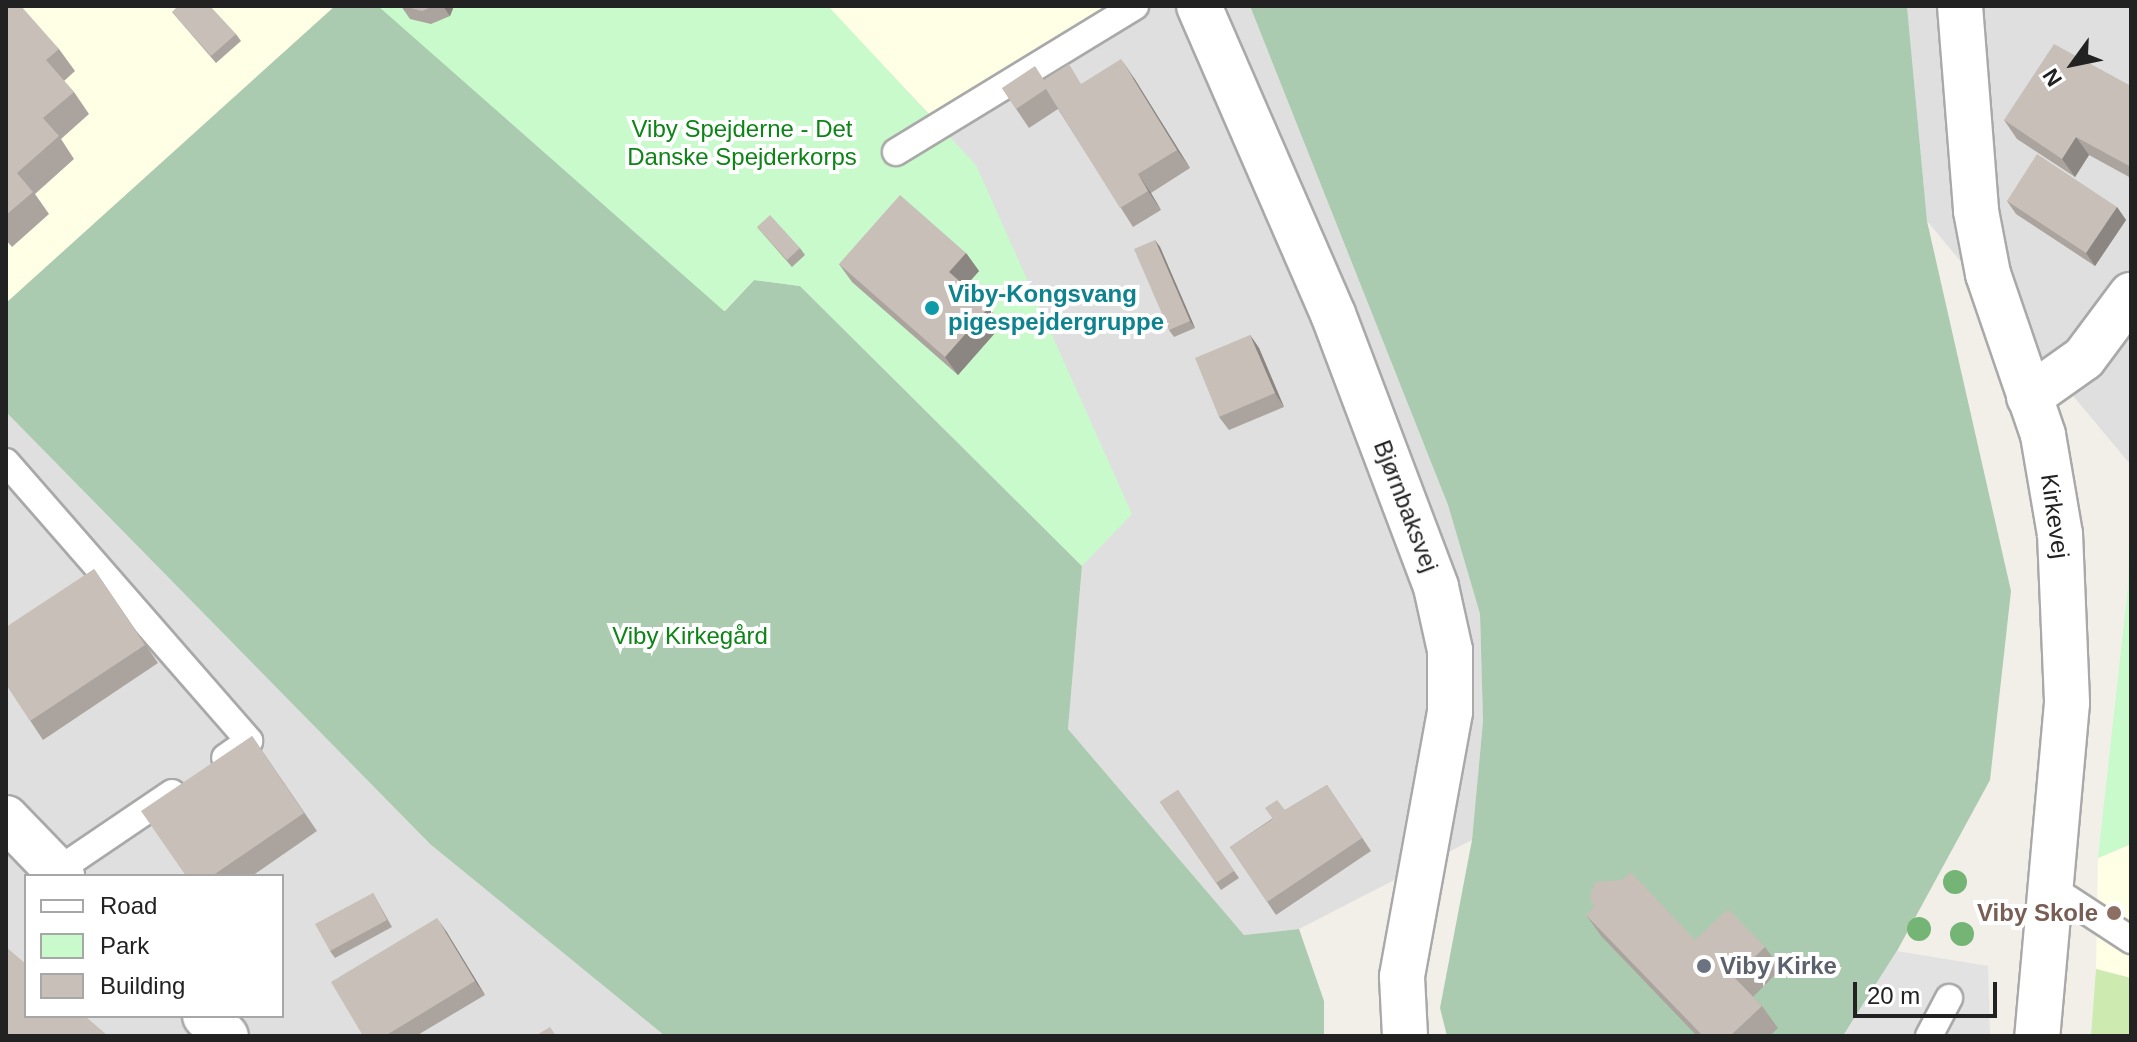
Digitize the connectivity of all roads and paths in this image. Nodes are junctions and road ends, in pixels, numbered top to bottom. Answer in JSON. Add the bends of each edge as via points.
{"nodes":[{"id":1,"x":1135,"y":6,"type":"edge"},
{"id":2,"x":1199,"y":6,"type":"edge"},
{"id":3,"x":1960,"y":6,"type":"edge"},
{"id":4,"x":896,"y":152,"type":"dead end"},
{"id":5,"x":2131,"y":295,"type":"edge"},
{"id":6,"x":2029,"y":397,"type":"junction"},
{"id":7,"x":6,"y":462,"type":"edge"},
{"id":8,"x":6,"y":818,"type":"edge"},
{"id":9,"x":60,"y":874,"type":"edge"},
{"id":10,"x":2050,"y":887,"type":"junction"},
{"id":11,"x":2131,"y":940,"type":"edge"},
{"id":12,"x":1949,"y":998,"type":"dead end"},
{"id":13,"x":207,"y":1018,"type":"edge"},
{"id":14,"x":226,"y":1036,"type":"edge"},
{"id":15,"x":1405,"y":1036,"type":"edge"},
{"id":16,"x":1929,"y":1036,"type":"edge"},
{"id":17,"x":2037,"y":1036,"type":"edge"}],
"edges":[{"from":1,"to":4,"type":"lane"},
{"from":2,"to":15,"type":"street","name":"Bjørnbaksvej","via":[[1333,314],[1436,587],[1450,650],[1450,712],[1402,977]]},
{"from":3,"to":6,"type":"street","name":"Kirkevej","via":[[1976,211],[1988,274]]},
{"from":5,"to":6,"type":"street","via":[[2084,358]]},
{"from":6,"to":10,"type":"street","name":"Kirkevej","via":[[2043,435],[2060,534],[2065,620],[2067,703]]},
{"from":7,"to":9,"type":"lane","via":[[249,741]]},
{"from":8,"to":9,"type":"street"},
{"from":10,"to":11,"type":"lane"},
{"from":10,"to":17,"type":"street","name":"Kirkevej"},
{"from":12,"to":16,"type":"lane"},
{"from":13,"to":14,"type":"street"}]}
